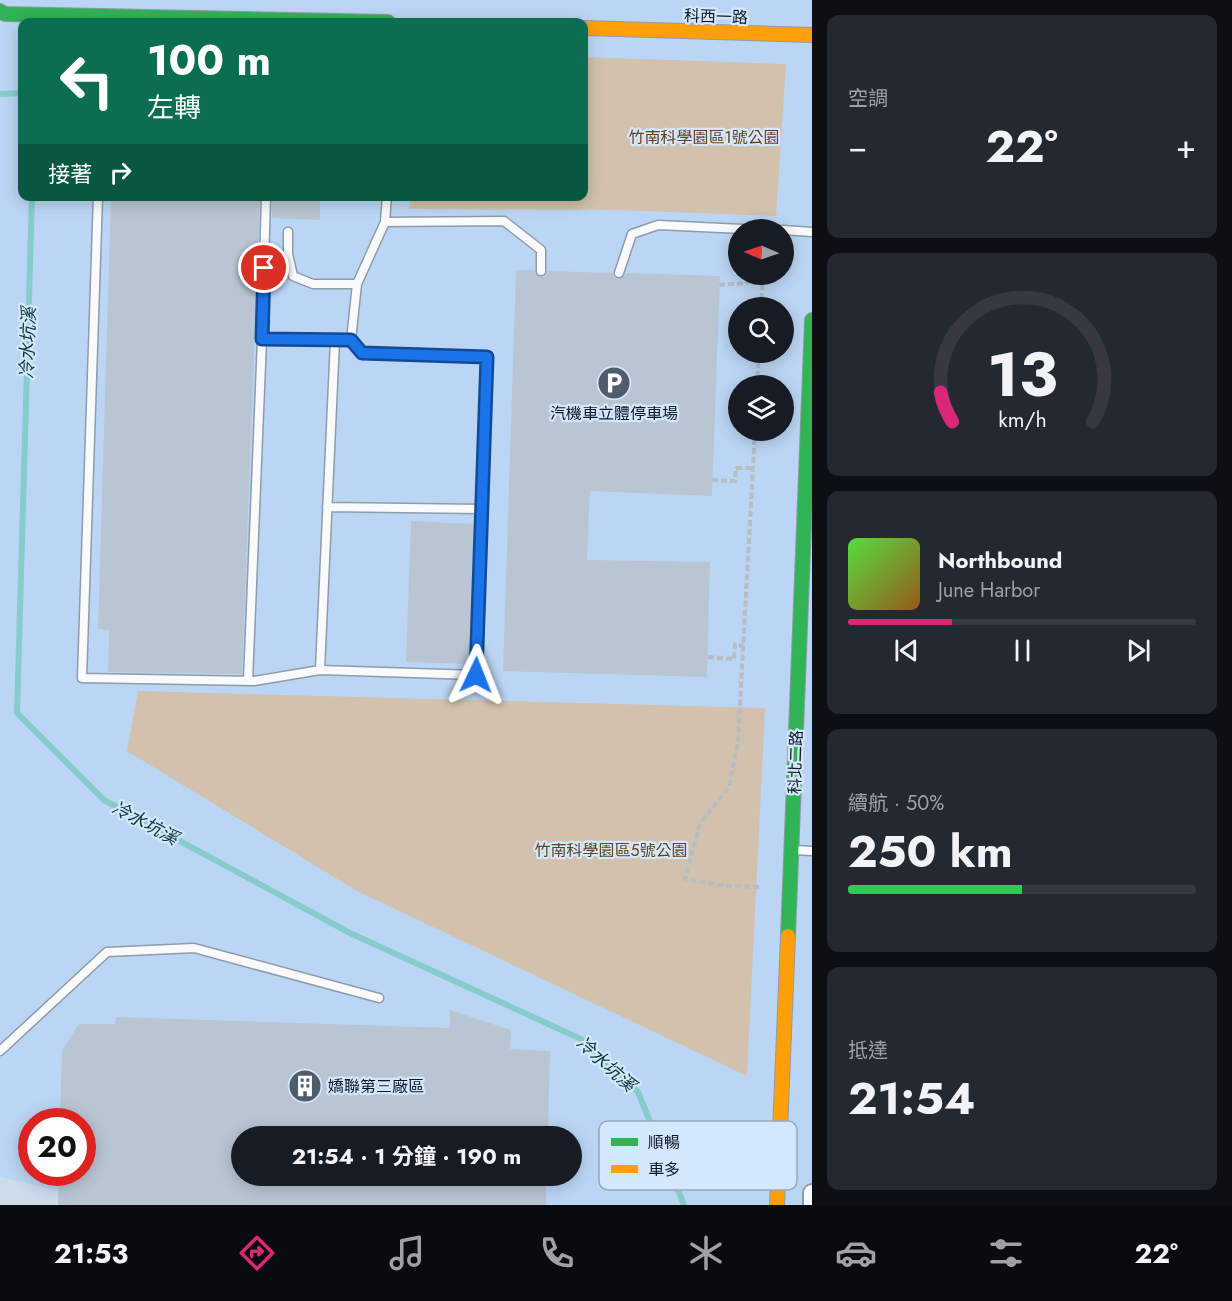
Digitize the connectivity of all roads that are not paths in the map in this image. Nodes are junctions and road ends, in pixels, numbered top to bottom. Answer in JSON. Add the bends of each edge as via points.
{"nodes":[{"id":1,"x":0,"y":11,"type":"edge"},
{"id":2,"x":196,"y":18,"type":"edge"},
{"id":3,"x":588,"y":28,"type":"edge"},
{"id":4,"x":812,"y":35,"type":"edge"},
{"id":5,"x":98,"y":201,"type":"edge"},
{"id":6,"x":266,"y":201,"type":"edge"},
{"id":7,"x":387,"y":201,"type":"edge"},
{"id":8,"x":385,"y":222,"type":"junction"},
{"id":9,"x":728,"y":228,"type":"edge"},
{"id":10,"x":794,"y":231,"type":"edge"},
{"id":11,"x":288,"y":232,"type":"dead end"},
{"id":12,"x":812,"y":232,"type":"edge"},
{"id":13,"x":541,"y":271,"type":"dead end"},
{"id":14,"x":619,"y":273,"type":"dead end"},
{"id":15,"x":357,"y":284,"type":"junction"},
{"id":16,"x":812,"y":320,"type":"edge"},
{"id":17,"x":262,"y":339,"type":"junction"},
{"id":18,"x":335,"y":340,"type":"junction"},
{"id":19,"x":351,"y":340,"type":"junction"},
{"id":20,"x":327,"y":507,"type":"junction"},
{"id":21,"x":481,"y":509,"type":"junction"},
{"id":22,"x":320,"y":670,"type":"junction"},
{"id":23,"x":248,"y":681,"type":"junction"},
{"id":24,"x":792,"y":850,"type":"junction"},
{"id":25,"x":812,"y":851,"type":"edge"},
{"id":26,"x":379,"y":998,"type":"dead end"},
{"id":27,"x":0,"y":1051,"type":"edge"},
{"id":28,"x":781,"y":1121,"type":"edge"},
{"id":29,"x":778,"y":1190,"type":"edge"},
{"id":30,"x":812,"y":1192,"type":"edge"},
{"id":31,"x":777,"y":1205,"type":"edge"},
{"id":32,"x":812,"y":1205,"type":"edge"}],
"edges":[{"from":1,"to":2,"type":"street"},
{"from":3,"to":4,"type":"street","name":"科西一路"},
{"from":5,"to":23,"type":"lane","via":[[82,678]]},
{"from":6,"to":17,"type":"lane"},
{"from":7,"to":8,"type":"lane"},
{"from":8,"to":13,"type":"lane","via":[[504,221],[541,250]]},
{"from":8,"to":15,"type":"lane"},
{"from":9,"to":14,"type":"lane","via":[[658,225],[632,234]]},
{"from":10,"to":12,"type":"lane"},
{"from":11,"to":15,"type":"lane","via":[[293,276],[313,284]]},
{"from":15,"to":19,"type":"lane"},
{"from":16,"to":24,"type":"street","name":"科北二路"},
{"from":17,"to":18,"type":"lane"},
{"from":17,"to":23,"type":"lane"},
{"from":18,"to":19,"type":"lane"},
{"from":18,"to":20,"type":"lane"},
{"from":19,"to":21,"type":"lane","via":[[362,353],[487,357]]},
{"from":20,"to":21,"type":"lane"},
{"from":20,"to":22,"type":"lane"},
{"from":21,"to":22,"type":"lane","via":[[476,675]]},
{"from":22,"to":23,"type":"lane"},
{"from":24,"to":25,"type":"lane"},
{"from":24,"to":28,"type":"street","name":"科北二路"},
{"from":26,"to":27,"type":"lane","via":[[194,948],[107,952]]},
{"from":29,"to":31,"type":"street","name":"科北二路"},
{"from":30,"to":32,"type":"street"}]}
